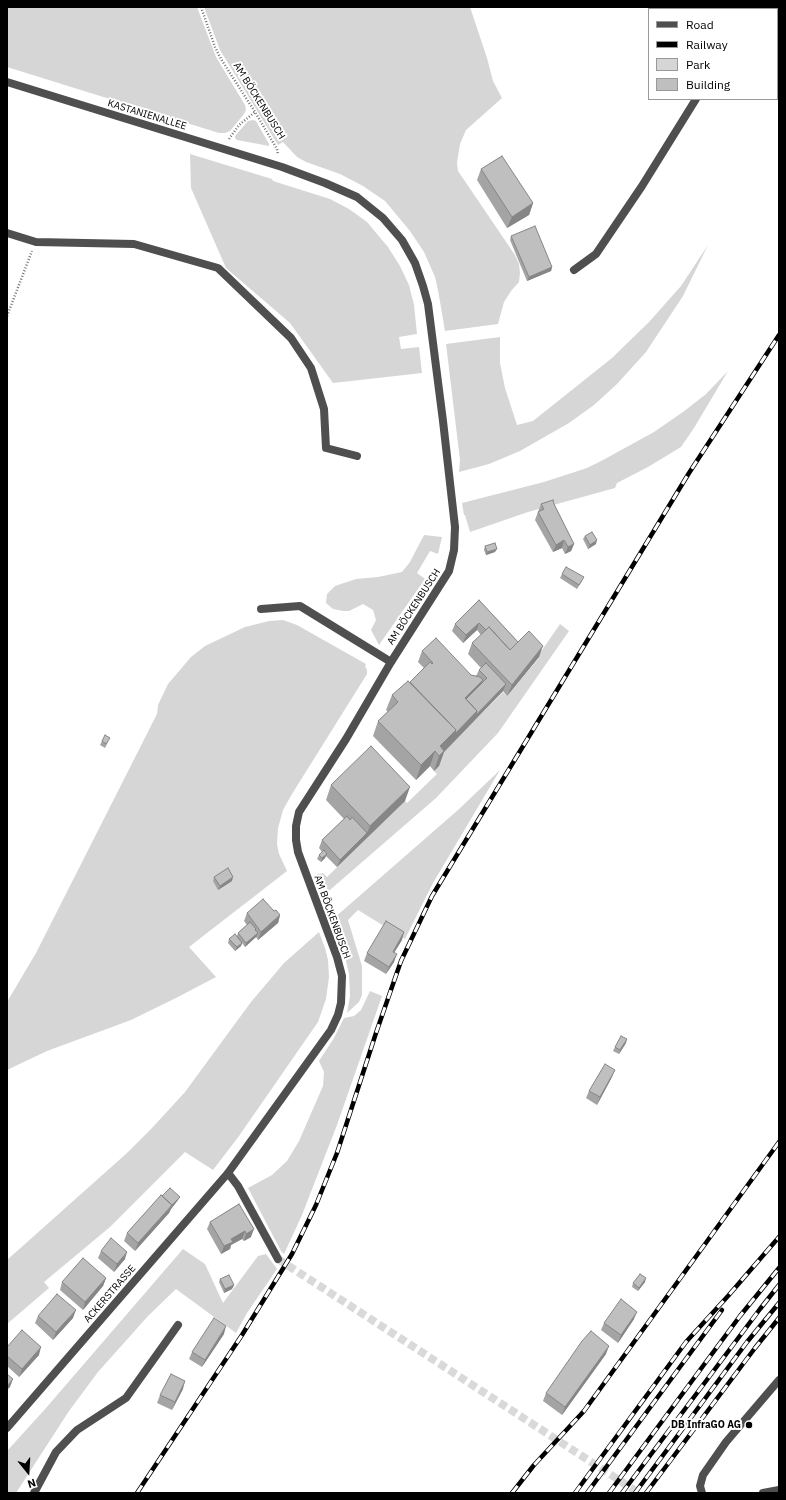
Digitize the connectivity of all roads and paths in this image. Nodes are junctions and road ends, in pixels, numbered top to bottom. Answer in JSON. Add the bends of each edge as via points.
{"nodes":[{"id":1,"x":201,"y":7,"type":"edge"},
{"id":2,"x":7,"y":82,"type":"edge"},
{"id":3,"x":695,"y":100,"type":"edge"},
{"id":4,"x":255,"y":112,"type":"junction"},
{"id":5,"x":226,"y":150,"type":"junction"},
{"id":6,"x":282,"y":167,"type":"junction"},
{"id":7,"x":7,"y":234,"type":"edge"},
{"id":8,"x":36,"y":242,"type":"junction"},
{"id":9,"x":574,"y":270,"type":"dead end"},
{"id":10,"x":7,"y":316,"type":"edge"},
{"id":11,"x":357,"y":456,"type":"dead end"},
{"id":12,"x":261,"y":609,"type":"dead end"},
{"id":13,"x":391,"y":662,"type":"junction"},
{"id":14,"x":228,"y":1173,"type":"junction"},
{"id":15,"x":278,"y":1259,"type":"tunnel mouth"},
{"id":16,"x":178,"y":1325,"type":"dead end"},
{"id":17,"x":779,"y":1380,"type":"edge"},
{"id":18,"x":7,"y":1428,"type":"edge"},
{"id":19,"x":779,"y":1490,"type":"edge"},
{"id":20,"x":34,"y":1493,"type":"edge"},
{"id":21,"x":702,"y":1493,"type":"edge"},
{"id":22,"x":763,"y":1493,"type":"edge"}],
"edges":[{"from":1,"to":4,"type":"path","name":"AM BÖCKENBUSCH","via":[[221,59]]},
{"from":2,"to":5,"type":"street","name":"KASTANIENALLEE"},
{"from":3,"to":9,"type":"street","via":[[596,254]]},
{"from":4,"to":5,"type":"path","via":[[239,125]]},
{"from":4,"to":6,"type":"path","name":"AM BÖCKENBUSCH","via":[[277,150]]},
{"from":5,"to":6,"type":"street","name":"KASTANIENALLEE"},
{"from":6,"to":13,"type":"street","name":"AM BÖCKENBUSCH","via":[[357,198],[384,218],[402,240],[414,263],[428,304],[455,527],[454,550],[449,572]]},
{"from":7,"to":8,"type":"street"},
{"from":8,"to":10,"type":"path"},
{"from":8,"to":11,"type":"street","via":[[134,244],[218,268],[291,338],[311,368],[324,409],[326,448]]},
{"from":12,"to":13,"type":"street","via":[[300,606]]},
{"from":13,"to":14,"type":"street","name":"AM BÖCKENBUSCH","via":[[299,812],[296,826],[298,852],[338,957],[342,991],[338,1015],[331,1030]]},
{"from":14,"to":15,"type":"street","via":[[238,1186]]},
{"from":14,"to":18,"type":"street","name":"ACKERSTRASSE"},
{"from":16,"to":20,"type":"street","via":[[126,1398],[77,1430],[56,1452]]},
{"from":17,"to":21,"type":"street","via":[[726,1442],[706,1470],[700,1486]]},
{"from":19,"to":22,"type":"street"}]}
